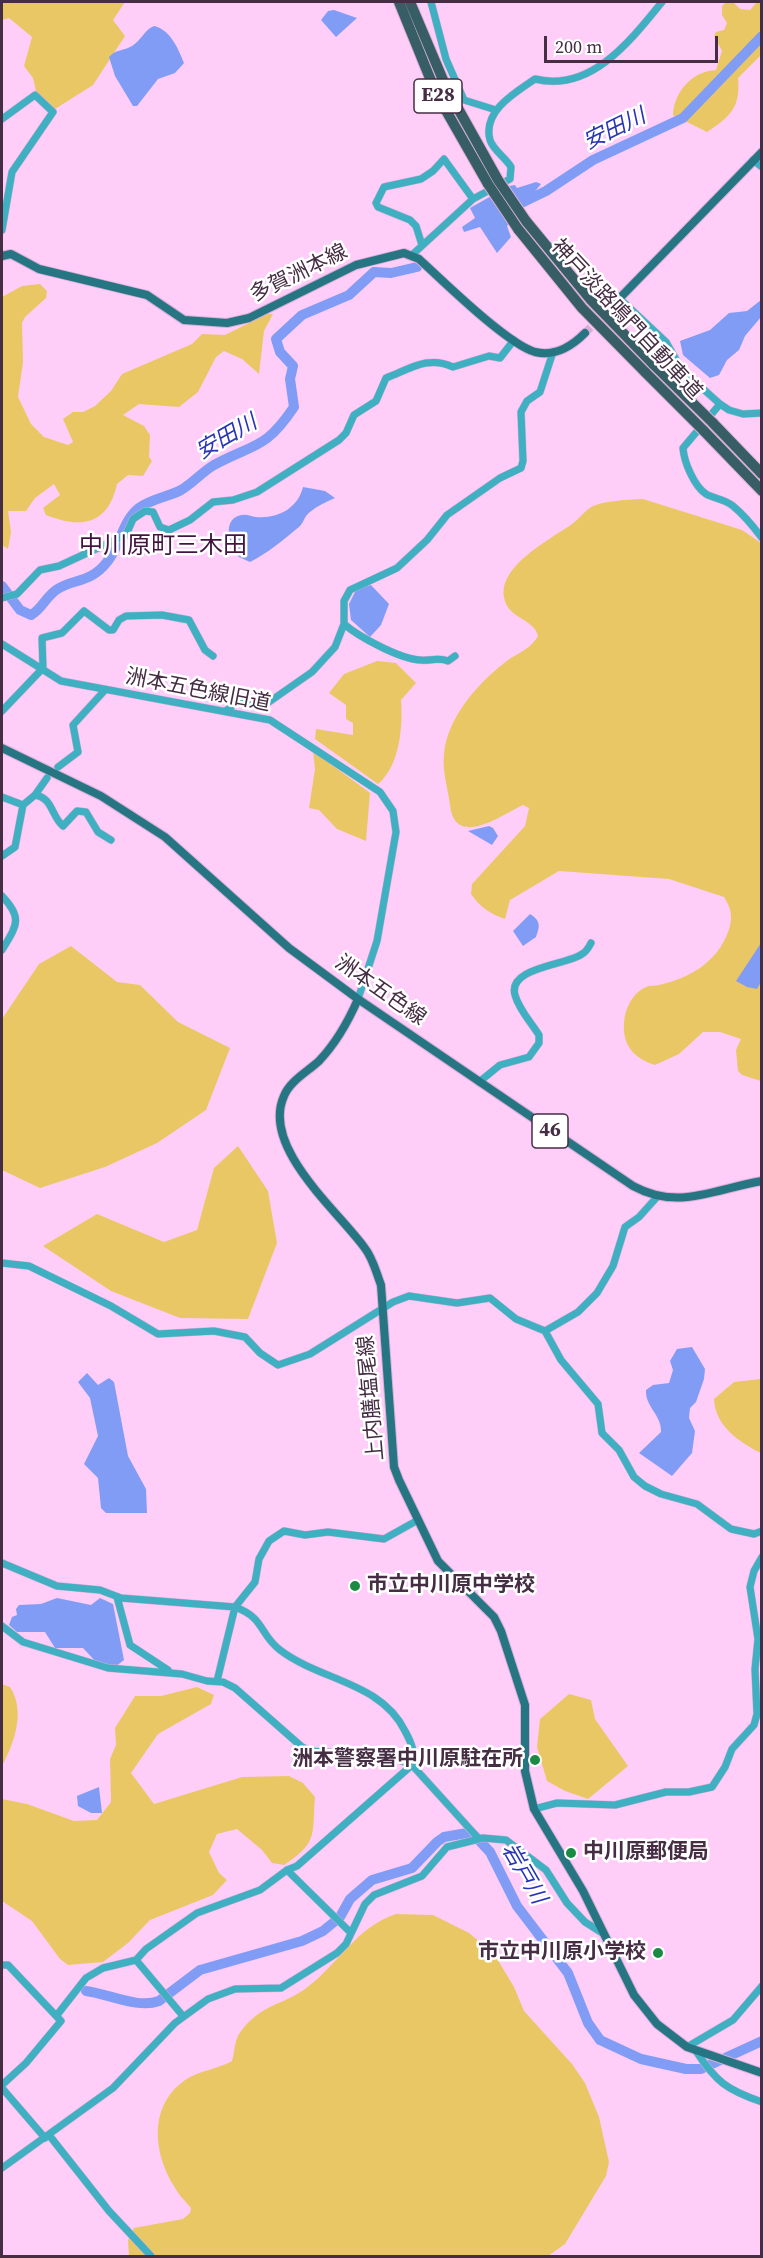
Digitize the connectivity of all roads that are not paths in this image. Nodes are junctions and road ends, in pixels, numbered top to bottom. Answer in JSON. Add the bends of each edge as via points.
{"nodes":[{"id":1,"x":399,"y":2,"type":"edge"},
{"id":2,"x":410,"y":2,"type":"edge"},
{"id":3,"x":431,"y":2,"type":"edge"},
{"id":4,"x":662,"y":2,"type":"edge"},
{"id":5,"x":496,"y":110,"type":"junction"},
{"id":6,"x":2,"y":119,"type":"edge"},
{"id":7,"x":762,"y":152,"type":"edge"},
{"id":8,"x":753,"y":160,"type":"junction"},
{"id":9,"x":762,"y":167,"type":"edge"},
{"id":10,"x":493,"y":182,"type":"junction"},
{"id":11,"x":473,"y":199,"type":"junction"},
{"id":12,"x":2,"y":230,"type":"edge"},
{"id":13,"x":422,"y":245,"type":"junction"},
{"id":14,"x":413,"y":254,"type":"junction"},
{"id":15,"x":2,"y":256,"type":"edge"},
{"id":16,"x":616,"y":302,"type":"joint"},
{"id":17,"x":585,"y":333,"type":"tunnel mouth"},
{"id":18,"x":514,"y":340,"type":"junction"},
{"id":19,"x":553,"y":352,"type":"junction"},
{"id":20,"x":650,"y":369,"type":"junction"},
{"id":21,"x":720,"y":404,"type":"junction"},
{"id":22,"x":762,"y":413,"type":"edge"},
{"id":23,"x":762,"y":474,"type":"edge"},
{"id":24,"x":762,"y":491,"type":"edge"},
{"id":25,"x":762,"y":538,"type":"edge"},
{"id":26,"x":7,"y":597,"type":"edge"},
{"id":27,"x":345,"y":624,"type":"junction"},
{"id":28,"x":2,"y":644,"type":"edge"},
{"id":29,"x":213,"y":656,"type":"dead end"},
{"id":30,"x":455,"y":656,"type":"dead end"},
{"id":31,"x":40,"y":671,"type":"junction"},
{"id":32,"x":105,"y":690,"type":"junction"},
{"id":33,"x":227,"y":710,"type":"junction"},
{"id":34,"x":2,"y":711,"type":"edge"},
{"id":35,"x":2,"y":748,"type":"edge"},
{"id":36,"x":58,"y":767,"type":"dead end"},
{"id":37,"x":47,"y":778,"type":"dead end"},
{"id":38,"x":35,"y":795,"type":"junction"},
{"id":39,"x":2,"y":797,"type":"edge"},
{"id":40,"x":23,"y":805,"type":"junction"},
{"id":41,"x":111,"y":840,"type":"dead end"},
{"id":42,"x":2,"y":856,"type":"edge"},
{"id":43,"x":2,"y":896,"type":"edge"},
{"id":44,"x":591,"y":943,"type":"dead end"},
{"id":45,"x":2,"y":950,"type":"edge"},
{"id":46,"x":358,"y":999,"type":"junction"},
{"id":47,"x":480,"y":1082,"type":"junction"},
{"id":48,"x":762,"y":1181,"type":"edge"},
{"id":49,"x":657,"y":1197,"type":"junction"},
{"id":50,"x":2,"y":1263,"type":"edge"},
{"id":51,"x":382,"y":1310,"type":"junction"},
{"id":52,"x":545,"y":1331,"type":"junction"},
{"id":53,"x":418,"y":1520,"type":"junction"},
{"id":54,"x":762,"y":1531,"type":"edge"},
{"id":55,"x":762,"y":1557,"type":"edge"},
{"id":56,"x":2,"y":1563,"type":"edge"},
{"id":57,"x":117,"y":1597,"type":"junction"},
{"id":58,"x":235,"y":1607,"type":"junction"},
{"id":59,"x":2,"y":1626,"type":"edge"},
{"id":60,"x":756,"y":1660,"type":"junction"},
{"id":61,"x":762,"y":1668,"type":"edge"},
{"id":62,"x":172,"y":1673,"type":"junction"},
{"id":63,"x":217,"y":1682,"type":"junction"},
{"id":64,"x":412,"y":1765,"type":"junction"},
{"id":65,"x":534,"y":1809,"type":"junction"},
{"id":66,"x":479,"y":1839,"type":"junction"},
{"id":67,"x":286,"y":1870,"type":"junction"},
{"id":68,"x":351,"y":1933,"type":"junction"},
{"id":69,"x":605,"y":1934,"type":"junction"},
{"id":70,"x":136,"y":1960,"type":"junction"},
{"id":71,"x":2,"y":1965,"type":"edge"},
{"id":72,"x":762,"y":1986,"type":"edge"},
{"id":73,"x":57,"y":2014,"type":"junction"},
{"id":74,"x":183,"y":2016,"type":"junction"},
{"id":75,"x":687,"y":2046,"type":"junction"},
{"id":76,"x":696,"y":2051,"type":"junction"},
{"id":77,"x":762,"y":2073,"type":"edge"},
{"id":78,"x":2,"y":2086,"type":"edge"},
{"id":79,"x":762,"y":2102,"type":"edge"},
{"id":80,"x":47,"y":2136,"type":"junction"},
{"id":81,"x":2,"y":2168,"type":"edge"},
{"id":82,"x":151,"y":2256,"type":"edge"}],
"edges":[{"from":1,"to":10,"type":"highway","name":"神戸淡路鳴門自動車道","number":"E28","via":[[436,93]]},
{"from":2,"to":10,"type":"highway","name":"神戸淡路鳴門自動車道","number":"E28"},
{"from":3,"to":5,"type":"street","via":[[446,59],[464,100]]},
{"from":4,"to":5,"type":"street","via":[[611,60],[560,83],[536,79],[509,96]]},
{"from":5,"to":11,"type":"street","via":[[489,130],[491,143],[512,173],[506,183]]},
{"from":6,"to":12,"type":"street","via":[[35,95],[53,111],[12,172]]},
{"from":7,"to":8,"type":"main road"},
{"from":8,"to":9,"type":"street"},
{"from":8,"to":16,"type":"main road"},
{"from":10,"to":20,"type":"highway","name":"神戸淡路鳴門自動車道","number":"E28","bridge":true},
{"from":10,"to":20,"type":"highway","name":"神戸淡路鳴門自動車道","number":"E28","bridge":true,"via":[[518,229],[582,308]]},
{"from":11,"to":13,"type":"street"},
{"from":11,"to":13,"type":"street","via":[[444,159],[421,179],[384,187],[376,203],[378,207],[410,220]]},
{"from":13,"to":14,"type":"street"},
{"from":14,"to":15,"type":"main road","name":"多賀洲本線","via":[[391,254],[356,265],[249,318],[226,323],[184,320],[147,295],[39,269],[11,254]]},
{"from":14,"to":18,"type":"main road"},
{"from":16,"to":21,"type":"street","via":[[666,342],[681,370]]},
{"from":17,"to":19,"type":"main road","via":[[572,346]]},
{"from":18,"to":19,"type":"main road","via":[[535,352]]},
{"from":18,"to":26,"type":"street","via":[[500,358],[489,356],[453,367],[439,361],[427,363],[386,378],[376,402],[354,415],[343,437],[256,492],[213,502],[169,530],[160,527],[153,512],[145,511],[133,519],[122,536],[59,566],[40,570],[20,592]]},
{"from":19,"to":27,"type":"street","via":[[540,392],[527,400],[521,412],[520,468],[447,515],[397,568],[350,591],[344,601]]},
{"from":20,"to":23,"type":"highway","name":"神戸淡路鳴門自動車道","number":"E28","bridge":true,"via":[[712,422]]},
{"from":20,"to":24,"type":"highway","name":"神戸淡路鳴門自動車道","number":"E28","bridge":true},
{"from":21,"to":22,"type":"street","via":[[743,414]]},
{"from":21,"to":25,"type":"street","via":[[683,448],[683,456],[699,487],[707,495],[731,504]]},
{"from":27,"to":30,"type":"street","via":[[380,646],[409,658],[439,657],[448,661]]},
{"from":27,"to":33,"type":"street","via":[[330,655],[280,697],[264,703],[237,702]]},
{"from":28,"to":31,"type":"street","name":"洲本五色線旧道"},
{"from":29,"to":31,"type":"street","via":[[205,650],[189,620],[162,615],[126,616],[109,630],[84,611],[62,633],[42,638],[44,665]]},
{"from":31,"to":32,"type":"street","name":"洲本五色線旧道","via":[[61,681]]},
{"from":31,"to":34,"type":"street"},
{"from":32,"to":33,"type":"street","name":"洲本五色線旧道"},
{"from":32,"to":36,"type":"street","via":[[74,725],[78,752]]},
{"from":33,"to":46,"type":"street","name":"洲本五色線旧道","via":[[278,724],[372,786],[386,798],[393,811],[396,832],[382,913]]},
{"from":35,"to":46,"type":"main road","name":"洲本五色線","number":"46","via":[[101,796],[165,837],[274,936]]},
{"from":37,"to":38,"type":"street"},
{"from":38,"to":40,"type":"street"},
{"from":38,"to":41,"type":"street","via":[[52,806],[63,826],[77,811],[86,812],[98,832]]},
{"from":39,"to":40,"type":"street"},
{"from":40,"to":42,"type":"street","via":[[15,847]]},
{"from":43,"to":45,"type":"street","via":[[15,909],[16,921]]},
{"from":44,"to":47,"type":"street","via":[[582,954],[538,968],[517,983],[515,997],[539,1035],[539,1043],[529,1057],[500,1065]]},
{"from":46,"to":47,"type":"main road","name":"洲本五色線","number":"46"},
{"from":46,"to":51,"type":"main road","name":"上内膳塩尾線","via":[[332,1046],[285,1093],[278,1120],[283,1139],[298,1163],[372,1259],[381,1285]]},
{"from":47,"to":49,"type":"main road","name":"洲本五色線","number":"46","via":[[621,1179]]},
{"from":48,"to":49,"type":"main road","name":"洲本五色線","number":"46","via":[[694,1197]]},
{"from":49,"to":52,"type":"street","via":[[625,1227],[613,1266],[597,1293],[578,1312]]},
{"from":50,"to":51,"type":"street","via":[[29,1266],[158,1334],[214,1331],[245,1337],[278,1365],[310,1353]]},
{"from":51,"to":52,"type":"street","via":[[409,1296],[457,1303],[490,1298],[516,1319]]},
{"from":51,"to":53,"type":"main road","name":"上内膳塩尾線","via":[[394,1467]]},
{"from":52,"to":54,"type":"street","via":[[561,1360],[598,1404],[602,1433],[625,1458],[634,1477],[661,1494],[697,1504],[730,1529],[754,1534]]},
{"from":53,"to":58,"type":"street","via":[[384,1539],[328,1532],[284,1532],[269,1541],[259,1559],[255,1582]]},
{"from":53,"to":65,"type":"main road","name":"上内膳塩尾線","via":[[438,1561],[494,1617],[510,1654],[525,1705],[525,1772]]},
{"from":55,"to":60,"type":"street","via":[[750,1587],[758,1639]]},
{"from":56,"to":57,"type":"street","via":[[43,1582],[78,1590],[100,1590]]},
{"from":57,"to":58,"type":"street"},
{"from":57,"to":62,"type":"street","via":[[130,1645]]},
{"from":58,"to":63,"type":"street"},
{"from":58,"to":64,"type":"street","via":[[251,1613],[280,1650],[308,1667],[378,1696],[399,1717],[415,1750]]},
{"from":59,"to":62,"type":"street","via":[[23,1642],[108,1668]]},
{"from":60,"to":61,"type":"street"},
{"from":60,"to":65,"type":"street","via":[[754,1725],[732,1749],[711,1787],[666,1792],[615,1805],[565,1803]]},
{"from":62,"to":63,"type":"street"},
{"from":63,"to":64,"type":"street","via":[[235,1688],[311,1751],[374,1754]]},
{"from":64,"to":66,"type":"street"},
{"from":64,"to":67,"type":"street","via":[[297,1866]]},
{"from":65,"to":69,"type":"main road","name":"上内膳塩尾線"},
{"from":66,"to":68,"type":"street","via":[[447,1847],[422,1876],[374,1895],[365,1904]]},
{"from":66,"to":69,"type":"street","via":[[506,1840],[546,1870],[567,1903],[585,1922]]},
{"from":67,"to":68,"type":"street"},
{"from":67,"to":70,"type":"street","via":[[260,1890],[197,1913]]},
{"from":68,"to":74,"type":"street","via":[[337,1953],[293,1983],[271,1990],[224,1991]]},
{"from":69,"to":75,"type":"main road","name":"上内膳塩尾線","via":[[639,2003],[663,2029]]},
{"from":70,"to":73,"type":"street","via":[[103,1968],[86,1978]]},
{"from":70,"to":74,"type":"street"},
{"from":71,"to":73,"type":"street","via":[[8,1965]]},
{"from":72,"to":75,"type":"street","via":[[733,2020]]},
{"from":73,"to":78,"type":"street","via":[[61,2021],[52,2034]]},
{"from":74,"to":80,"type":"street","via":[[113,2088]]},
{"from":75,"to":76,"type":"main road","name":"上内膳塩尾線"},
{"from":76,"to":77,"type":"main road","name":"上内膳塩尾線"},
{"from":76,"to":79,"type":"street","via":[[725,2087]]},
{"from":78,"to":80,"type":"street"},
{"from":80,"to":81,"type":"street"},
{"from":80,"to":82,"type":"street"}]}
